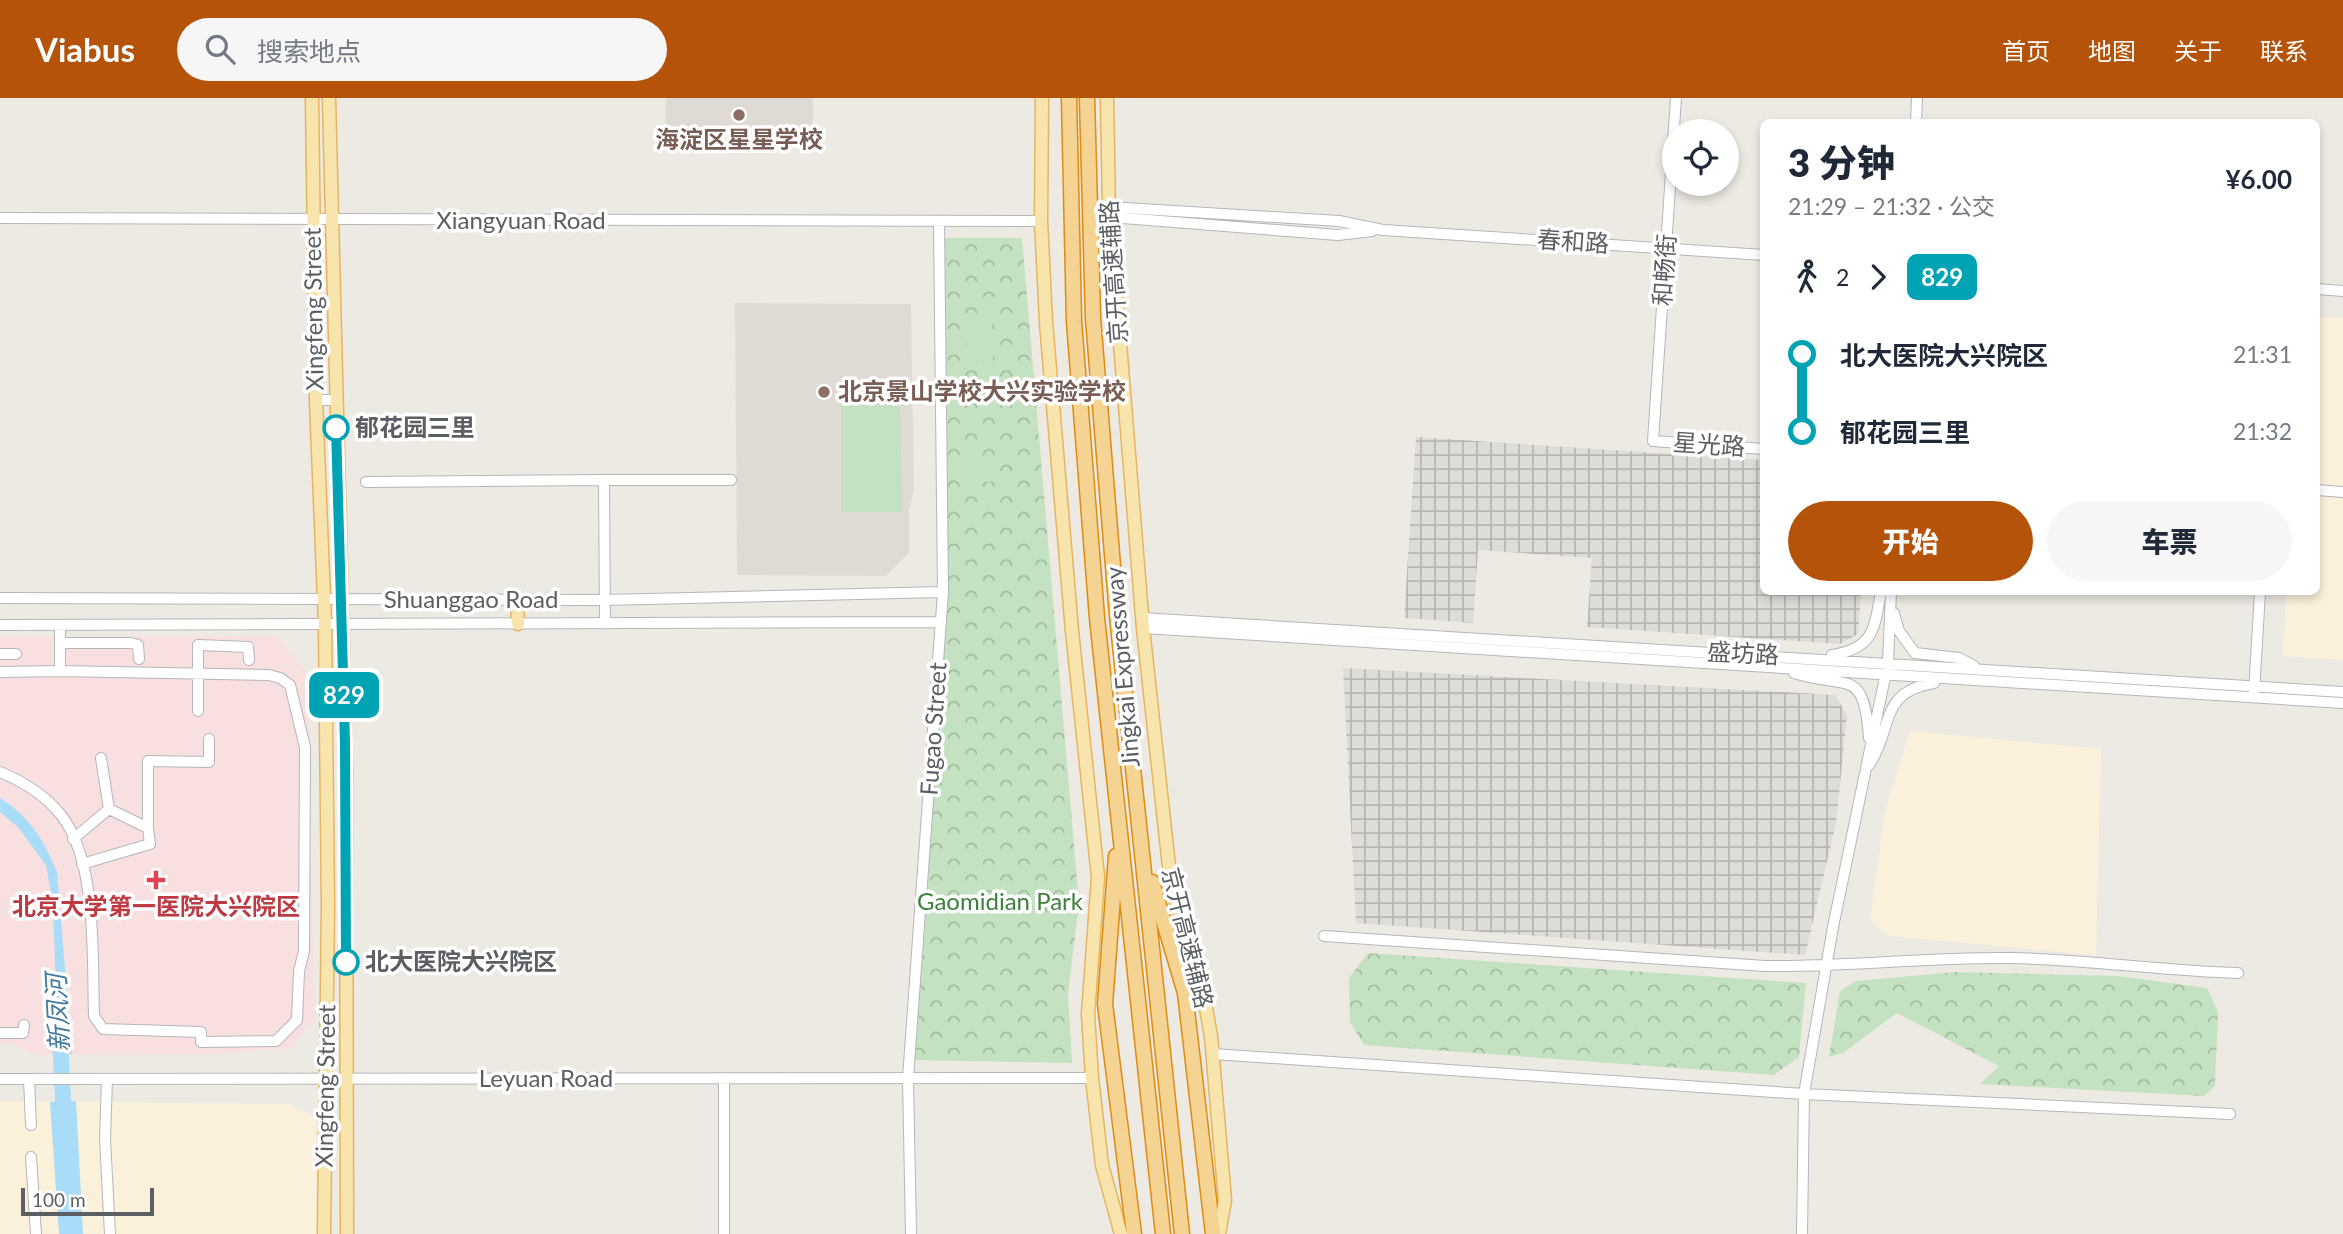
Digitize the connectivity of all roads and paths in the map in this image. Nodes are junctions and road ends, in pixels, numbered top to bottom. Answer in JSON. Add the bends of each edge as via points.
{"nodes":[{"id":1,"x":312,"y":98,"type":"edge"},
{"id":2,"x":329,"y":98,"type":"edge"},
{"id":3,"x":1042,"y":98,"type":"edge"},
{"id":4,"x":1069,"y":98,"type":"edge"},
{"id":5,"x":1087,"y":98,"type":"edge"},
{"id":6,"x":1107,"y":98,"type":"edge"},
{"id":7,"x":1676,"y":98,"type":"edge"},
{"id":8,"x":1917,"y":98,"type":"edge"},
{"id":9,"x":1916,"y":119,"type":"edge"},
{"id":10,"x":1109,"y":212,"type":"junction"},
{"id":11,"x":0,"y":218,"type":"edge"},
{"id":12,"x":313,"y":220,"type":"junction"},
{"id":13,"x":330,"y":220,"type":"junction"},
{"id":14,"x":1041,"y":221,"type":"junction"},
{"id":15,"x":939,"y":223,"type":"junction"},
{"id":16,"x":1667,"y":249,"type":"junction"},
{"id":17,"x":1760,"y":255,"type":"edge"},
{"id":18,"x":2320,"y":289,"type":"edge"},
{"id":19,"x":2343,"y":291,"type":"edge"},
{"id":20,"x":316,"y":400,"type":"junction"},
{"id":21,"x":336,"y":400,"type":"junction"},
{"id":22,"x":1653,"y":441,"type":"joint"},
{"id":23,"x":1760,"y":449,"type":"edge"},
{"id":24,"x":604,"y":480,"type":"junction"},
{"id":25,"x":731,"y":480,"type":"dead end"},
{"id":26,"x":366,"y":482,"type":"dead end"},
{"id":27,"x":2320,"y":490,"type":"edge"},
{"id":28,"x":2343,"y":492,"type":"edge"},
{"id":29,"x":943,"y":592,"type":"junction"},
{"id":30,"x":1880,"y":595,"type":"edge"},
{"id":31,"x":1891,"y":595,"type":"edge"},
{"id":32,"x":1891,"y":595,"type":"edge"},
{"id":33,"x":2260,"y":595,"type":"edge"},
{"id":34,"x":0,"y":598,"type":"edge"},
{"id":35,"x":325,"y":600,"type":"junction"},
{"id":36,"x":342,"y":600,"type":"junction"},
{"id":37,"x":517,"y":600,"type":"junction"},
{"id":38,"x":604,"y":600,"type":"junction"},
{"id":39,"x":942,"y":622,"type":"junction"},
{"id":40,"x":1143,"y":623,"type":"junction"},
{"id":41,"x":518,"y":624,"type":"junction"},
{"id":42,"x":605,"y":624,"type":"junction"},
{"id":43,"x":0,"y":625,"type":"edge"},
{"id":44,"x":60,"y":625,"type":"junction"},
{"id":45,"x":325,"y":625,"type":"junction"},
{"id":46,"x":343,"y":625,"type":"junction"},
{"id":47,"x":60,"y":643,"type":"junction"},
{"id":48,"x":0,"y":654,"type":"edge"},
{"id":49,"x":16,"y":654,"type":"dead end"},
{"id":50,"x":139,"y":659,"type":"dead end"},
{"id":51,"x":1813,"y":659,"type":"junction"},
{"id":52,"x":249,"y":660,"type":"dead end"},
{"id":53,"x":1888,"y":663,"type":"junction"},
{"id":54,"x":1780,"y":668,"type":"junction"},
{"id":55,"x":1981,"y":669,"type":"junction"},
{"id":56,"x":60,"y":671,"type":"junction"},
{"id":57,"x":0,"y":672,"type":"edge"},
{"id":58,"x":198,"y":674,"type":"junction"},
{"id":59,"x":1885,"y":675,"type":"junction"},
{"id":60,"x":1952,"y":680,"type":"junction"},
{"id":61,"x":2254,"y":686,"type":"junction"},
{"id":62,"x":2343,"y":692,"type":"edge"},
{"id":63,"x":2253,"y":698,"type":"junction"},
{"id":64,"x":2343,"y":703,"type":"edge"},
{"id":65,"x":198,"y":711,"type":"dead end"},
{"id":66,"x":209,"y":739,"type":"dead end"},
{"id":67,"x":1870,"y":749,"type":"junction"},
{"id":68,"x":101,"y":758,"type":"dead end"},
{"id":69,"x":1865,"y":771,"type":"junction"},
{"id":70,"x":0,"y":772,"type":"edge"},
{"id":71,"x":109,"y":809,"type":"junction"},
{"id":72,"x":1137,"y":818,"type":"junction"},
{"id":73,"x":1119,"y":820,"type":"junction"},
{"id":74,"x":148,"y":828,"type":"junction"},
{"id":75,"x":73,"y":839,"type":"junction"},
{"id":76,"x":82,"y":864,"type":"junction"},
{"id":77,"x":1324,"y":936,"type":"dead end"},
{"id":78,"x":1826,"y":966,"type":"junction"},
{"id":79,"x":2238,"y":973,"type":"dead end"},
{"id":80,"x":24,"y":1025,"type":"dead end"},
{"id":81,"x":0,"y":1033,"type":"edge"},
{"id":82,"x":1213,"y":1054,"type":"junction"},
{"id":83,"x":724,"y":1078,"type":"junction"},
{"id":84,"x":908,"y":1078,"type":"junction"},
{"id":85,"x":0,"y":1079,"type":"edge"},
{"id":86,"x":29,"y":1079,"type":"junction"},
{"id":87,"x":107,"y":1079,"type":"junction"},
{"id":88,"x":326,"y":1079,"type":"junction"},
{"id":89,"x":346,"y":1079,"type":"junction"},
{"id":90,"x":1092,"y":1079,"type":"junction"},
{"id":91,"x":1804,"y":1094,"type":"junction"},
{"id":92,"x":2230,"y":1114,"type":"dead end"},
{"id":93,"x":31,"y":1125,"type":"dead end"},
{"id":94,"x":31,"y":1157,"type":"dead end"},
{"id":95,"x":36,"y":1234,"type":"edge"},
{"id":96,"x":110,"y":1234,"type":"edge"},
{"id":97,"x":324,"y":1234,"type":"edge"},
{"id":98,"x":347,"y":1234,"type":"edge"},
{"id":99,"x":724,"y":1234,"type":"edge"},
{"id":100,"x":911,"y":1234,"type":"edge"},
{"id":101,"x":1121,"y":1234,"type":"edge"},
{"id":102,"x":1134,"y":1234,"type":"edge"},
{"id":103,"x":1163,"y":1234,"type":"edge"},
{"id":104,"x":1182,"y":1234,"type":"edge"},
{"id":105,"x":1213,"y":1234,"type":"edge"},
{"id":106,"x":1219,"y":1234,"type":"edge"},
{"id":107,"x":1802,"y":1234,"type":"edge"}],
"edges":[{"from":1,"to":12,"type":"main road","name":"Xingfeng Street"},
{"from":2,"to":13,"type":"main road","name":"Xingfeng Street"},
{"from":3,"to":14,"type":"main road"},
{"from":4,"to":73,"type":"highway","name":"Jingkai Expressway","via":[[1074,321],[1097,618]]},
{"from":5,"to":72,"type":"highway","name":"Jingkai Expressway","via":[[1093,318]]},
{"from":6,"to":10,"type":"main road","name":"京开高速辅路"},
{"from":7,"to":16,"type":"street","name":"和畅街"},
{"from":8,"to":9,"type":"street"},
{"from":10,"to":16,"type":"street","name":"春和路","via":[[1338,234],[1382,230]]},
{"from":10,"to":40,"type":"main road","name":"京开高速辅路"},
{"from":11,"to":12,"type":"street","name":"Xiangyuan Road"},
{"from":12,"to":13,"type":"street","name":"Xiangyuan Road"},
{"from":12,"to":20,"type":"main road","name":"Xingfeng Street"},
{"from":13,"to":15,"type":"street","name":"Xiangyuan Road"},
{"from":13,"to":21,"type":"main road","name":"Xingfeng Street"},
{"from":14,"to":15,"type":"street","name":"Xiangyuan Road"},
{"from":14,"to":90,"type":"main road","via":[[1072,631],[1098,877],[1088,1014]]},
{"from":15,"to":29,"type":"street","name":"Fugao Street"},
{"from":16,"to":17,"type":"street","name":"春和路"},
{"from":16,"to":22,"type":"street","name":"和畅街"},
{"from":18,"to":19,"type":"street"},
{"from":20,"to":21,"type":"street"},
{"from":20,"to":35,"type":"main road","name":"Xingfeng Street"},
{"from":21,"to":36,"type":"main road","name":"Xingfeng Street"},
{"from":22,"to":23,"type":"street","name":"星光路"},
{"from":24,"to":25,"type":"street"},
{"from":24,"to":26,"type":"street"},
{"from":24,"to":38,"type":"street"},
{"from":27,"to":28,"type":"street"},
{"from":29,"to":38,"type":"street","name":"Shuanggao Road"},
{"from":29,"to":39,"type":"street","name":"Fugao Street"},
{"from":30,"to":51,"type":"street","via":[[1873,634],[1863,645]]},
{"from":31,"to":53,"type":"street"},
{"from":32,"to":55,"type":"street","via":[[1899,631],[1915,653],[1959,658]]},
{"from":33,"to":61,"type":"street"},
{"from":34,"to":35,"type":"street","name":"Shuanggao Road"},
{"from":35,"to":36,"type":"street","name":"Shuanggao Road"},
{"from":35,"to":45,"type":"main road","name":"Xingfeng Street"},
{"from":36,"to":37,"type":"street","name":"Shuanggao Road"},
{"from":36,"to":46,"type":"main road","name":"Xingfeng Street"},
{"from":37,"to":38,"type":"street","name":"Shuanggao Road"},
{"from":37,"to":41,"type":"main road"},
{"from":38,"to":42,"type":"street"},
{"from":39,"to":42,"type":"street","name":"Shuanggao Road"},
{"from":39,"to":84,"type":"street","name":"Fugao Street"},
{"from":40,"to":51,"type":"street","name":"盛坊路"},
{"from":40,"to":54,"type":"street","name":"盛坊路"},
{"from":40,"to":82,"type":"main road","name":"京开高速辅路","via":[[1171,885],[1202,986]]},
{"from":41,"to":42,"type":"street","name":"Shuanggao Road"},
{"from":41,"to":46,"type":"street","name":"Shuanggao Road"},
{"from":43,"to":44,"type":"street","name":"Shuanggao Road"},
{"from":44,"to":45,"type":"street","name":"Shuanggao Road"},
{"from":44,"to":47,"type":"street"},
{"from":45,"to":46,"type":"street","name":"Shuanggao Road"},
{"from":45,"to":88,"type":"main road","name":"Xingfeng Street"},
{"from":46,"to":89,"type":"main road","name":"Xingfeng Street"},
{"from":47,"to":50,"type":"street","via":[[131,643],[138,645]]},
{"from":47,"to":56,"type":"street"},
{"from":48,"to":49,"type":"street"},
{"from":51,"to":53,"type":"street","name":"盛坊路"},
{"from":52,"to":58,"type":"street","via":[[248,647],[198,645]]},
{"from":53,"to":55,"type":"street","name":"盛坊路"},
{"from":53,"to":59,"type":"street"},
{"from":54,"to":59,"type":"street","name":"盛坊路"},
{"from":54,"to":67,"type":"street","via":[[1852,684],[1861,692]]},
{"from":55,"to":61,"type":"street","name":"盛坊路"},
{"from":56,"to":57,"type":"street"},
{"from":56,"to":58,"type":"street"},
{"from":58,"to":65,"type":"street"},
{"from":58,"to":76,"type":"street","via":[[269,676],[290,684],[305,747],[304,951],[297,1020],[276,1041],[201,1042],[201,1032],[103,1029],[94,1016],[89,902]]},
{"from":59,"to":60,"type":"street","name":"盛坊路"},
{"from":59,"to":67,"type":"street"},
{"from":60,"to":63,"type":"street","name":"盛坊路"},
{"from":60,"to":69,"type":"street","via":[[1924,684],[1893,702],[1881,748]]},
{"from":61,"to":62,"type":"street","name":"盛坊路"},
{"from":61,"to":63,"type":"street"},
{"from":63,"to":64,"type":"street","name":"盛坊路"},
{"from":66,"to":74,"type":"street","via":[[209,762],[148,761]]},
{"from":67,"to":69,"type":"street"},
{"from":68,"to":71,"type":"street"},
{"from":69,"to":78,"type":"street"},
{"from":70,"to":75,"type":"street","via":[[22,782],[61,816]]},
{"from":71,"to":74,"type":"street"},
{"from":71,"to":75,"type":"street"},
{"from":72,"to":104,"type":"highway","name":"Jingkai Expressway"},
{"from":72,"to":105,"type":"highway","via":[[1185,993]]},
{"from":73,"to":102,"type":"highway","via":[[1105,1004]]},
{"from":73,"to":103,"type":"highway","name":"Jingkai Expressway"},
{"from":74,"to":76,"type":"street","via":[[150,844]]},
{"from":75,"to":76,"type":"street"},
{"from":77,"to":78,"type":"street","via":[[1765,966]]},
{"from":78,"to":79,"type":"street","via":[[2013,958]]},
{"from":78,"to":91,"type":"street"},
{"from":80,"to":81,"type":"street","via":[[23,1033]]},
{"from":82,"to":91,"type":"street"},
{"from":82,"to":106,"type":"main road","name":"京开高速辅路","via":[[1225,1200]]},
{"from":83,"to":84,"type":"street","name":"Leyuan Road"},
{"from":83,"to":89,"type":"street","name":"Leyuan Road"},
{"from":83,"to":99,"type":"street"},
{"from":84,"to":90,"type":"street","name":"Leyuan Road"},
{"from":84,"to":100,"type":"street","name":"Fugao Street"},
{"from":85,"to":86,"type":"street","name":"Leyuan Road"},
{"from":86,"to":87,"type":"street","name":"Leyuan Road"},
{"from":86,"to":93,"type":"street"},
{"from":87,"to":88,"type":"street","name":"Leyuan Road"},
{"from":87,"to":96,"type":"street"},
{"from":88,"to":89,"type":"street","name":"Leyuan Road"},
{"from":88,"to":97,"type":"main road","name":"Xingfeng Street"},
{"from":89,"to":98,"type":"main road","name":"Xingfeng Street"},
{"from":90,"to":101,"type":"main road","via":[[1102,1165]]},
{"from":91,"to":92,"type":"street"},
{"from":91,"to":107,"type":"street"},
{"from":94,"to":95,"type":"street"}]}
